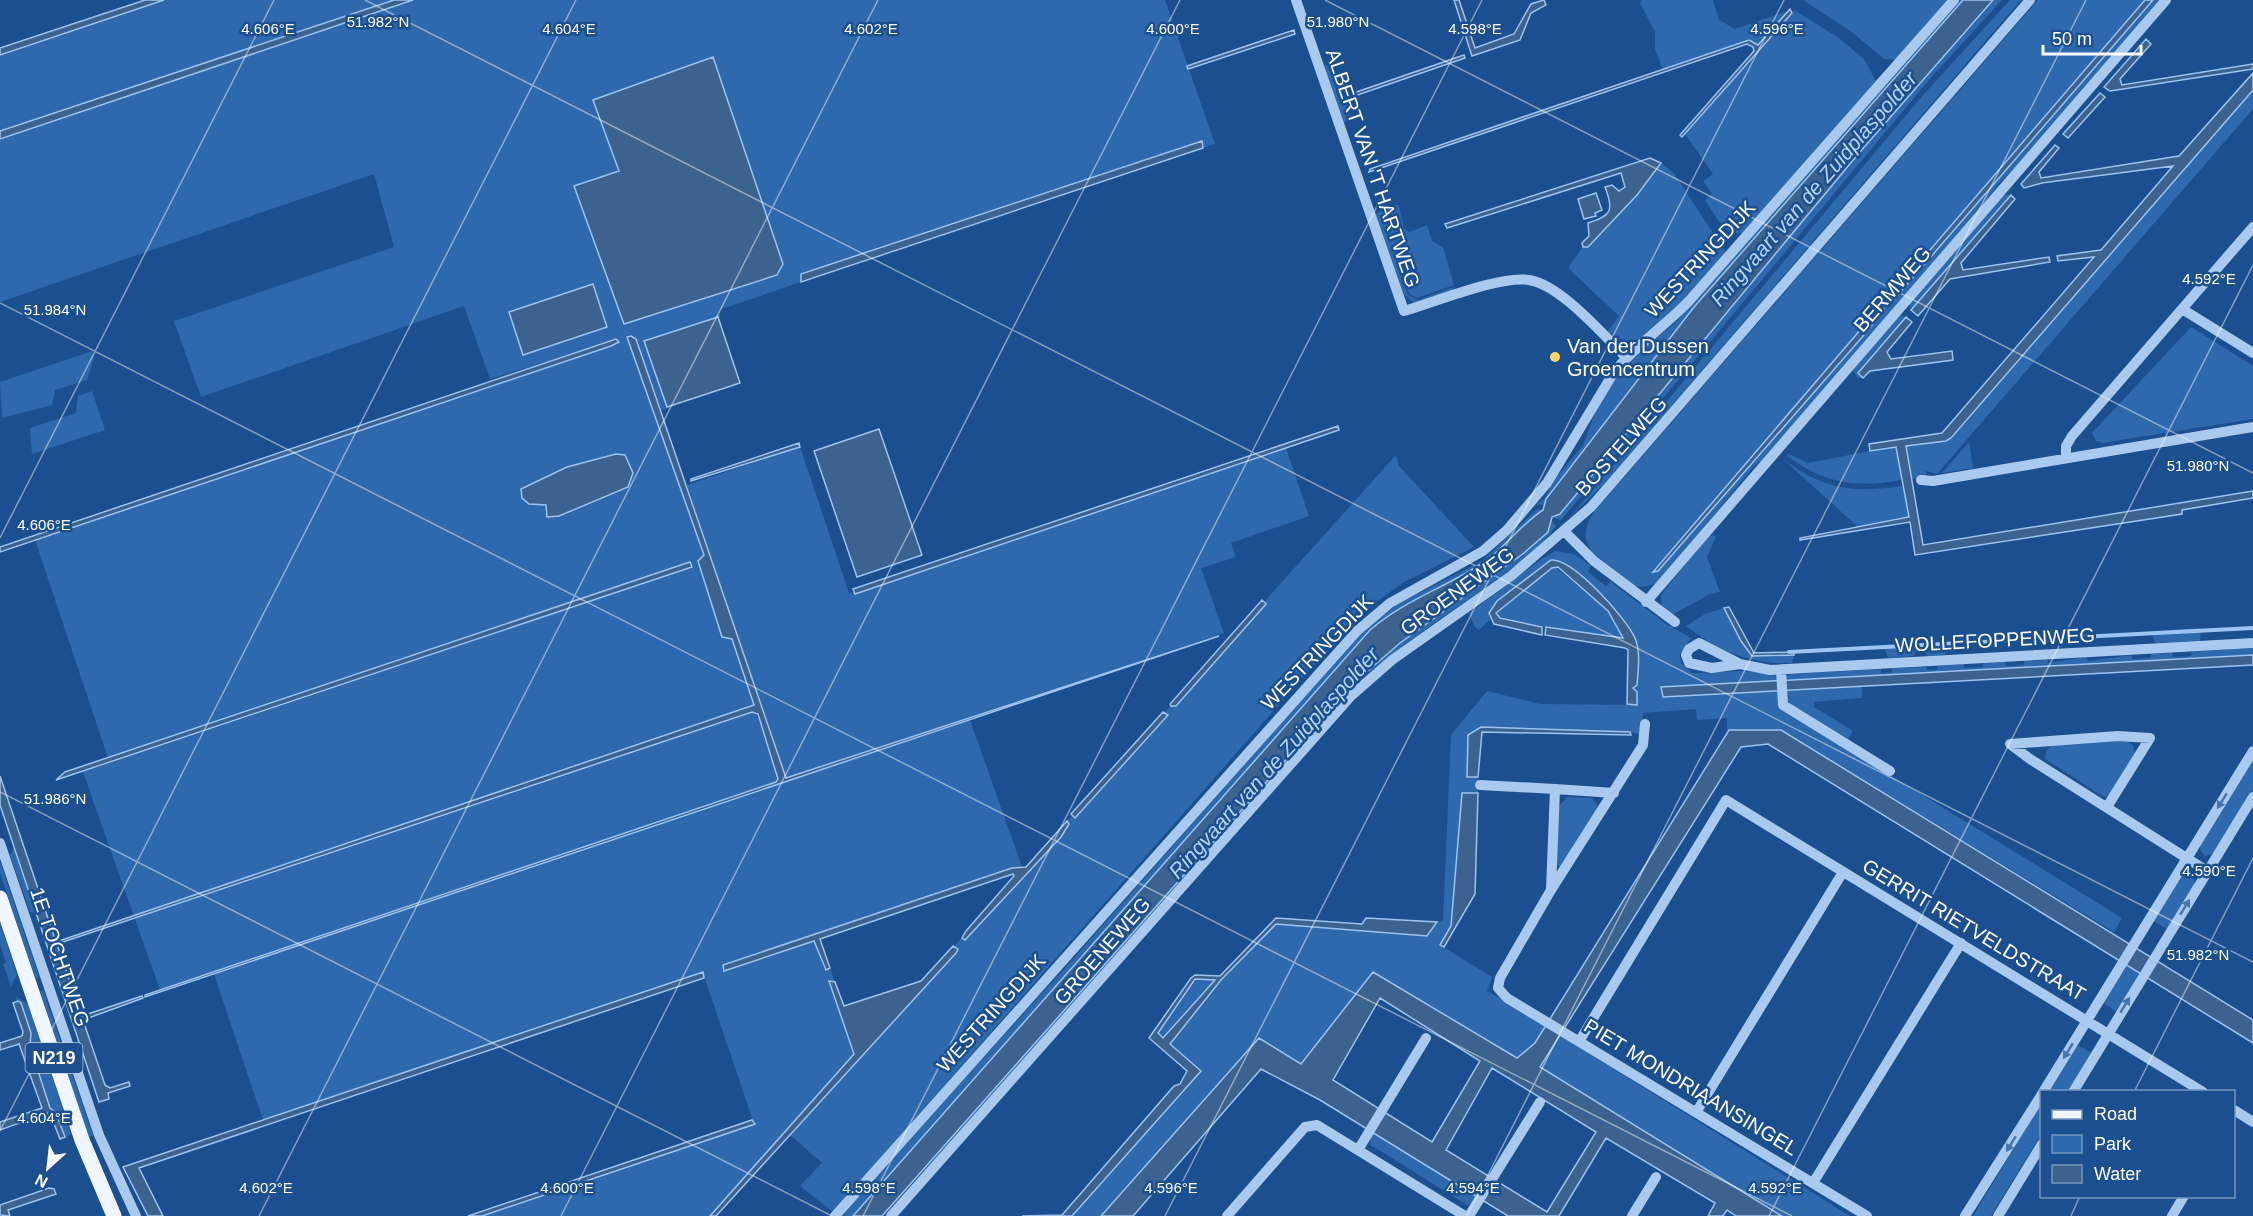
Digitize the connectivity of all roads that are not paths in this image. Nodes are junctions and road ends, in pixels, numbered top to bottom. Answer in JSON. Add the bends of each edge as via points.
{"nodes":[{"id":1,"x":1296,"y":0,"type":"edge"},
{"id":2,"x":1954,"y":0,"type":"edge"},
{"id":3,"x":2030,"y":0,"type":"edge"},
{"id":4,"x":2166,"y":0,"type":"edge"},
{"id":5,"x":2253,"y":227,"type":"edge"},
{"id":6,"x":2182,"y":309,"type":"junction"},
{"id":7,"x":2253,"y":353,"type":"edge"},
{"id":8,"x":1626,"y":357,"type":"junction"},
{"id":9,"x":2253,"y":426,"type":"edge"},
{"id":10,"x":2066,"y":457,"type":"junction"},
{"id":11,"x":1922,"y":480,"type":"dead end"},
{"id":12,"x":1565,"y":532,"type":"junction"},
{"id":13,"x":1646,"y":602,"type":"junction"},
{"id":14,"x":1675,"y":622,"type":"dead end"},
{"id":15,"x":2253,"y":643,"type":"edge"},
{"id":16,"x":1740,"y":664,"type":"dead end"},
{"id":17,"x":1781,"y":675,"type":"junction"},
{"id":18,"x":1645,"y":724,"type":"dead end"},
{"id":19,"x":2253,"y":751,"type":"edge"},
{"id":20,"x":1890,"y":771,"type":"dead end"},
{"id":21,"x":1480,"y":785,"type":"dead end"},
{"id":22,"x":1556,"y":789,"type":"junction"},
{"id":23,"x":1614,"y":793,"type":"junction"},
{"id":24,"x":2253,"y":796,"type":"edge"},
{"id":25,"x":2107,"y":807,"type":"junction"},
{"id":26,"x":0,"y":843,"type":"edge"},
{"id":27,"x":2186,"y":858,"type":"junction"},
{"id":28,"x":2207,"y":871,"type":"junction"},
{"id":29,"x":1843,"y":872,"type":"junction"},
{"id":30,"x":1551,"y":890,"type":"junction"},
{"id":31,"x":0,"y":898,"type":"edge"},
{"id":32,"x":1961,"y":943,"type":"junction"},
{"id":33,"x":2088,"y":1020,"type":"junction"},
{"id":34,"x":2109,"y":1033,"type":"junction"},
{"id":35,"x":1426,"y":1038,"type":"dead end"},
{"id":36,"x":1580,"y":1040,"type":"junction"},
{"id":37,"x":2044,"y":1090,"type":"edge"},
{"id":38,"x":2074,"y":1090,"type":"edge"},
{"id":39,"x":2201,"y":1090,"type":"edge"},
{"id":40,"x":2040,"y":1096,"type":"edge"},
{"id":41,"x":1540,"y":1102,"type":"dead end"},
{"id":42,"x":1697,"y":1111,"type":"junction"},
{"id":43,"x":2235,"y":1113,"type":"edge"},
{"id":44,"x":2253,"y":1122,"type":"edge"},
{"id":45,"x":2040,"y":1147,"type":"edge"},
{"id":46,"x":1358,"y":1150,"type":"junction"},
{"id":47,"x":1656,"y":1177,"type":"dead end"},
{"id":48,"x":1812,"y":1183,"type":"junction"},
{"id":49,"x":2183,"y":1198,"type":"edge"},
{"id":50,"x":114,"y":1216,"type":"edge"},
{"id":51,"x":136,"y":1216,"type":"edge"},
{"id":52,"x":835,"y":1216,"type":"edge"},
{"id":53,"x":891,"y":1216,"type":"edge"},
{"id":54,"x":1227,"y":1216,"type":"edge"},
{"id":55,"x":1467,"y":1216,"type":"edge"},
{"id":56,"x":1632,"y":1216,"type":"edge"},
{"id":57,"x":1867,"y":1216,"type":"edge"},
{"id":58,"x":1965,"y":1216,"type":"edge"},
{"id":59,"x":1998,"y":1216,"type":"edge"},
{"id":60,"x":2172,"y":1216,"type":"edge"}],
"edges":[{"from":1,"to":8,"type":"street","name":"ALBERT VAN 'T HARTWEG","via":[[1404,311],[1504,281],[1531,280],[1558,294]]},
{"from":2,"to":8,"type":"street","name":"WESTRINGDIJK","via":[[1689,301]]},
{"from":3,"to":12,"type":"street","name":"BOSTELWEG","via":[[1624,471]]},
{"from":4,"to":13,"type":"street","name":"BERMWEG"},
{"from":5,"to":6,"type":"street"},
{"from":6,"to":7,"type":"street"},
{"from":6,"to":10,"type":"street","via":[[2072,436],[2066,446]]},
{"from":8,"to":52,"type":"street","name":"WESTRINGDIJK","via":[[1547,483],[1519,516],[1483,551],[1390,603],[1357,630]]},
{"from":9,"to":10,"type":"street"},
{"from":10,"to":11,"type":"street"},
{"from":12,"to":13,"type":"street","via":[[1587,555]]},
{"from":12,"to":53,"type":"street","name":"GROENEWEG","via":[[1511,576],[1392,660],[1351,696]]},
{"from":13,"to":14,"type":"street"},
{"from":15,"to":17,"type":"street","name":"WOLLEFOPPENWEG"},
{"from":16,"to":17,"type":"street","name":"WOLLEFOPPENWEG"},
{"from":17,"to":20,"type":"street","via":[[1783,705]]},
{"from":18,"to":23,"type":"street","via":[[1643,745]]},
{"from":19,"to":27,"type":"street","one_way":true},
{"from":21,"to":22,"type":"street"},
{"from":22,"to":23,"type":"street"},
{"from":22,"to":30,"type":"street"},
{"from":23,"to":30,"type":"street"},
{"from":24,"to":28,"type":"street"},
{"from":25,"to":25,"type":"street","via":[[2030,759],[2010,744],[2118,736],[2150,738]]},
{"from":25,"to":27,"type":"street"},
{"from":26,"to":51,"type":"street","name":"1E TOCHTWEG","via":[[99,1135]]},
{"from":27,"to":28,"type":"street"},
{"from":27,"to":33,"type":"street"},
{"from":34,"to":28,"type":"street","one_way":true},
{"from":29,"to":32,"type":"street","name":"GERRIT RIETVELDSTRAAT"},
{"from":29,"to":36,"type":"street","name":"GERRIT RIETVELDSTRAAT","via":[[1726,800]]},
{"from":29,"to":42,"type":"street"},
{"from":30,"to":36,"type":"street","name":"PIET MONDRIAANSINGEL","via":[[1498,988],[1507,998]]},
{"from":31,"to":50,"type":"main road","name":"1E TOCHTWEG","number":"N219","via":[[82,1140]]},
{"from":32,"to":33,"type":"street","name":"GERRIT RIETVELDSTRAAT"},
{"from":32,"to":48,"type":"street"},
{"from":33,"to":34,"type":"street","name":"GERRIT RIETVELDSTRAAT"},
{"from":33,"to":37,"type":"street","one_way":true},
{"from":34,"to":38,"type":"street"},
{"from":34,"to":39,"type":"street","name":"GERRIT RIETVELDSTRAAT"},
{"from":35,"to":46,"type":"street"},
{"from":36,"to":42,"type":"street","name":"PIET MONDRIAANSINGEL"},
{"from":40,"to":58,"type":"street","one_way":true},
{"from":41,"to":55,"type":"street"},
{"from":42,"to":48,"type":"street","name":"PIET MONDRIAANSINGEL"},
{"from":43,"to":44,"type":"street"},
{"from":45,"to":59,"type":"street"},
{"from":46,"to":54,"type":"street","via":[[1317,1125],[1305,1127]]},
{"from":46,"to":55,"type":"street"},
{"from":47,"to":56,"type":"street"},
{"from":48,"to":57,"type":"street","name":"PIET MONDRIAANSINGEL"},
{"from":49,"to":60,"type":"street"}]}
